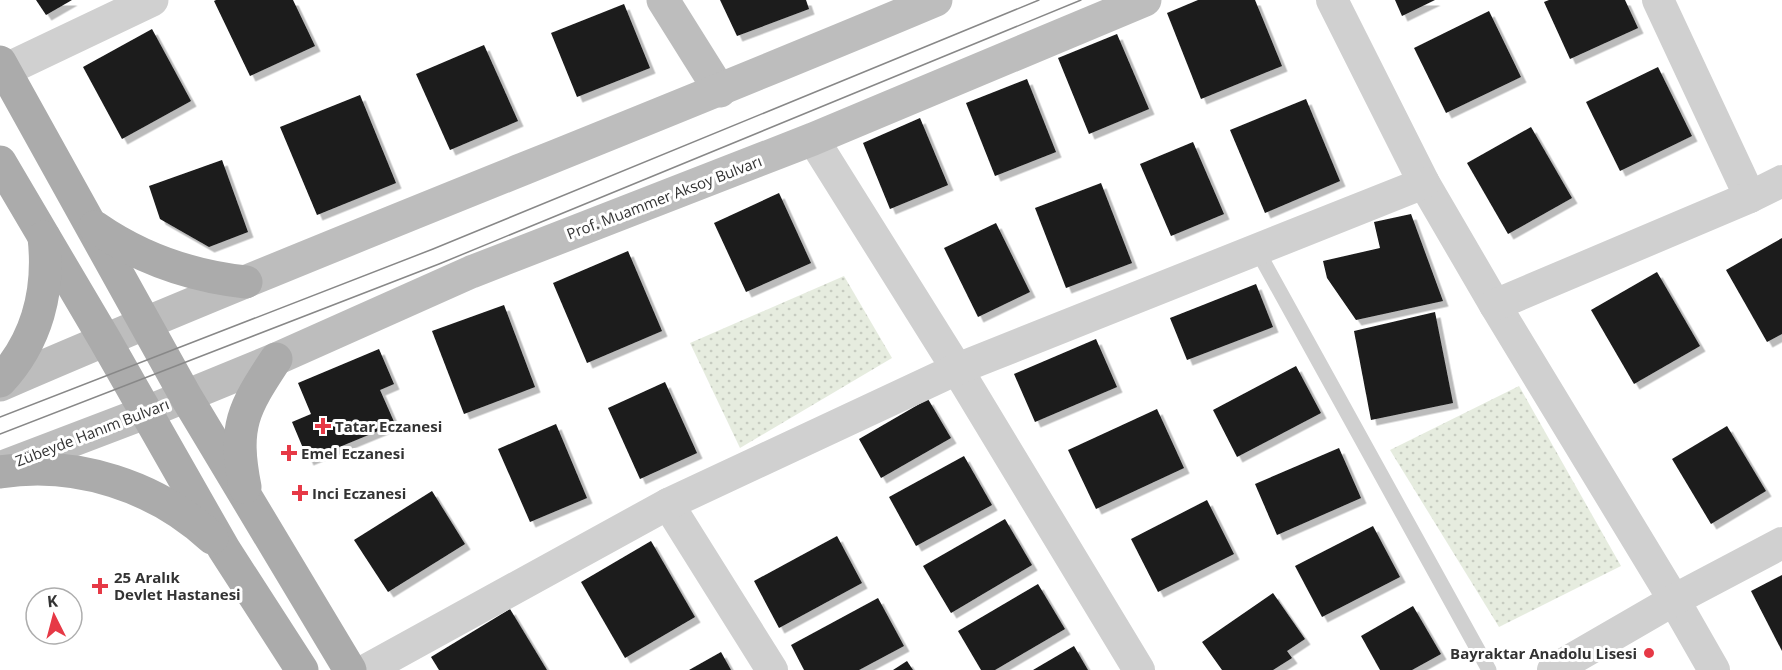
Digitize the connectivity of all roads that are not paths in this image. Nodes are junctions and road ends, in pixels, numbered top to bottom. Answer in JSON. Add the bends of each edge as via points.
{"nodes":[{"id":1,"x":152,"y":0,"type":"edge"},
{"id":2,"x":663,"y":0,"type":"edge"},
{"id":3,"x":936,"y":0,"type":"edge"},
{"id":4,"x":1145,"y":0,"type":"edge"},
{"id":5,"x":1332,"y":0,"type":"edge"},
{"id":6,"x":1658,"y":0,"type":"edge"},
{"id":7,"x":2,"y":66,"type":"edge"},
{"id":8,"x":720,"y":91,"type":"junction"},
{"id":9,"x":813,"y":139,"type":"junction"},
{"id":10,"x":0,"y":162,"type":"edge"},
{"id":11,"x":1782,"y":180,"type":"edge"},
{"id":12,"x":1424,"y":183,"type":"junction"},
{"id":13,"x":1750,"y":197,"type":"junction"},
{"id":14,"x":91,"y":224,"type":"junction"},
{"id":15,"x":44,"y":235,"type":"junction"},
{"id":16,"x":1257,"y":250,"type":"junction"},
{"id":17,"x":246,"y":282,"type":"junction"},
{"id":18,"x":1495,"y":305,"type":"junction"},
{"id":19,"x":146,"y":323,"type":"junction"},
{"id":20,"x":105,"y":340,"type":"junction"},
{"id":21,"x":276,"y":359,"type":"junction"},
{"id":22,"x":957,"y":369,"type":"junction"},
{"id":23,"x":0,"y":383,"type":"edge"},
{"id":24,"x":185,"y":395,"type":"junction"},
{"id":25,"x":147,"y":412,"type":"junction"},
{"id":26,"x":0,"y":470,"type":"edge"},
{"id":27,"x":248,"y":497,"type":"junction"},
{"id":28,"x":668,"y":504,"type":"junction"},
{"id":29,"x":1782,"y":543,"type":"edge"},
{"id":30,"x":224,"y":549,"type":"junction"},
{"id":31,"x":1674,"y":600,"type":"junction"},
{"id":32,"x":302,"y":670,"type":"edge"},
{"id":33,"x":350,"y":670,"type":"edge"},
{"id":34,"x":366,"y":670,"type":"edge"},
{"id":35,"x":772,"y":670,"type":"edge"},
{"id":36,"x":1139,"y":670,"type":"edge"},
{"id":37,"x":1489,"y":670,"type":"edge"},
{"id":38,"x":1553,"y":670,"type":"edge"},
{"id":39,"x":1714,"y":670,"type":"edge"}],
"edges":[{"from":1,"to":7,"type":"street"},
{"from":2,"to":8,"type":"main road"},
{"from":3,"to":8,"type":"main road"},
{"from":4,"to":9,"type":"main road","name":"Prof. Muammer Aksoy Bulvarı"},
{"from":5,"to":12,"type":"street"},
{"from":6,"to":13,"type":"street"},
{"from":7,"to":14,"type":"main road"},
{"from":8,"to":17,"type":"main road"},
{"from":9,"to":21,"type":"main road","name":"Prof. Muammer Aksoy Bulvarı","via":[[471,272]]},
{"from":9,"to":22,"type":"street"},
{"from":10,"to":15,"type":"main road"},
{"from":11,"to":13,"type":"street"},
{"from":12,"to":16,"type":"street"},
{"from":12,"to":18,"type":"street"},
{"from":13,"to":18,"type":"street"},
{"from":14,"to":17,"type":"main road","via":[[163,264],[218,279]]},
{"from":14,"to":19,"type":"main road"},
{"from":15,"to":20,"type":"main road"},
{"from":15,"to":23,"type":"main road","via":[[46,279],[36,322],[19,357]]},
{"from":16,"to":22,"type":"street"},
{"from":16,"to":37,"type":"lane"},
{"from":17,"to":19,"type":"main road"},
{"from":18,"to":31,"type":"street"},
{"from":19,"to":20,"type":"main road"},
{"from":19,"to":24,"type":"main road"},
{"from":20,"to":23,"type":"main road"},
{"from":20,"to":25,"type":"main road"},
{"from":21,"to":24,"type":"main road","name":"Prof. Muammer Aksoy Bulvarı"},
{"from":21,"to":27,"type":"main road","via":[[252,395],[241,430],[240,458]]},
{"from":22,"to":28,"type":"street"},
{"from":22,"to":36,"type":"street"},
{"from":24,"to":25,"type":"main road","name":"Zübeyde Hanım Bulvarı"},
{"from":24,"to":27,"type":"main road"},
{"from":25,"to":26,"type":"main road","name":"Zübeyde Hanım Bulvarı"},
{"from":25,"to":30,"type":"main road"},
{"from":26,"to":30,"type":"main road","via":[[67,471],[121,484],[177,510]]},
{"from":27,"to":33,"type":"main road"},
{"from":28,"to":34,"type":"street"},
{"from":28,"to":35,"type":"street"},
{"from":29,"to":31,"type":"street"},
{"from":30,"to":32,"type":"main road"},
{"from":31,"to":38,"type":"street"},
{"from":31,"to":39,"type":"street"}]}
